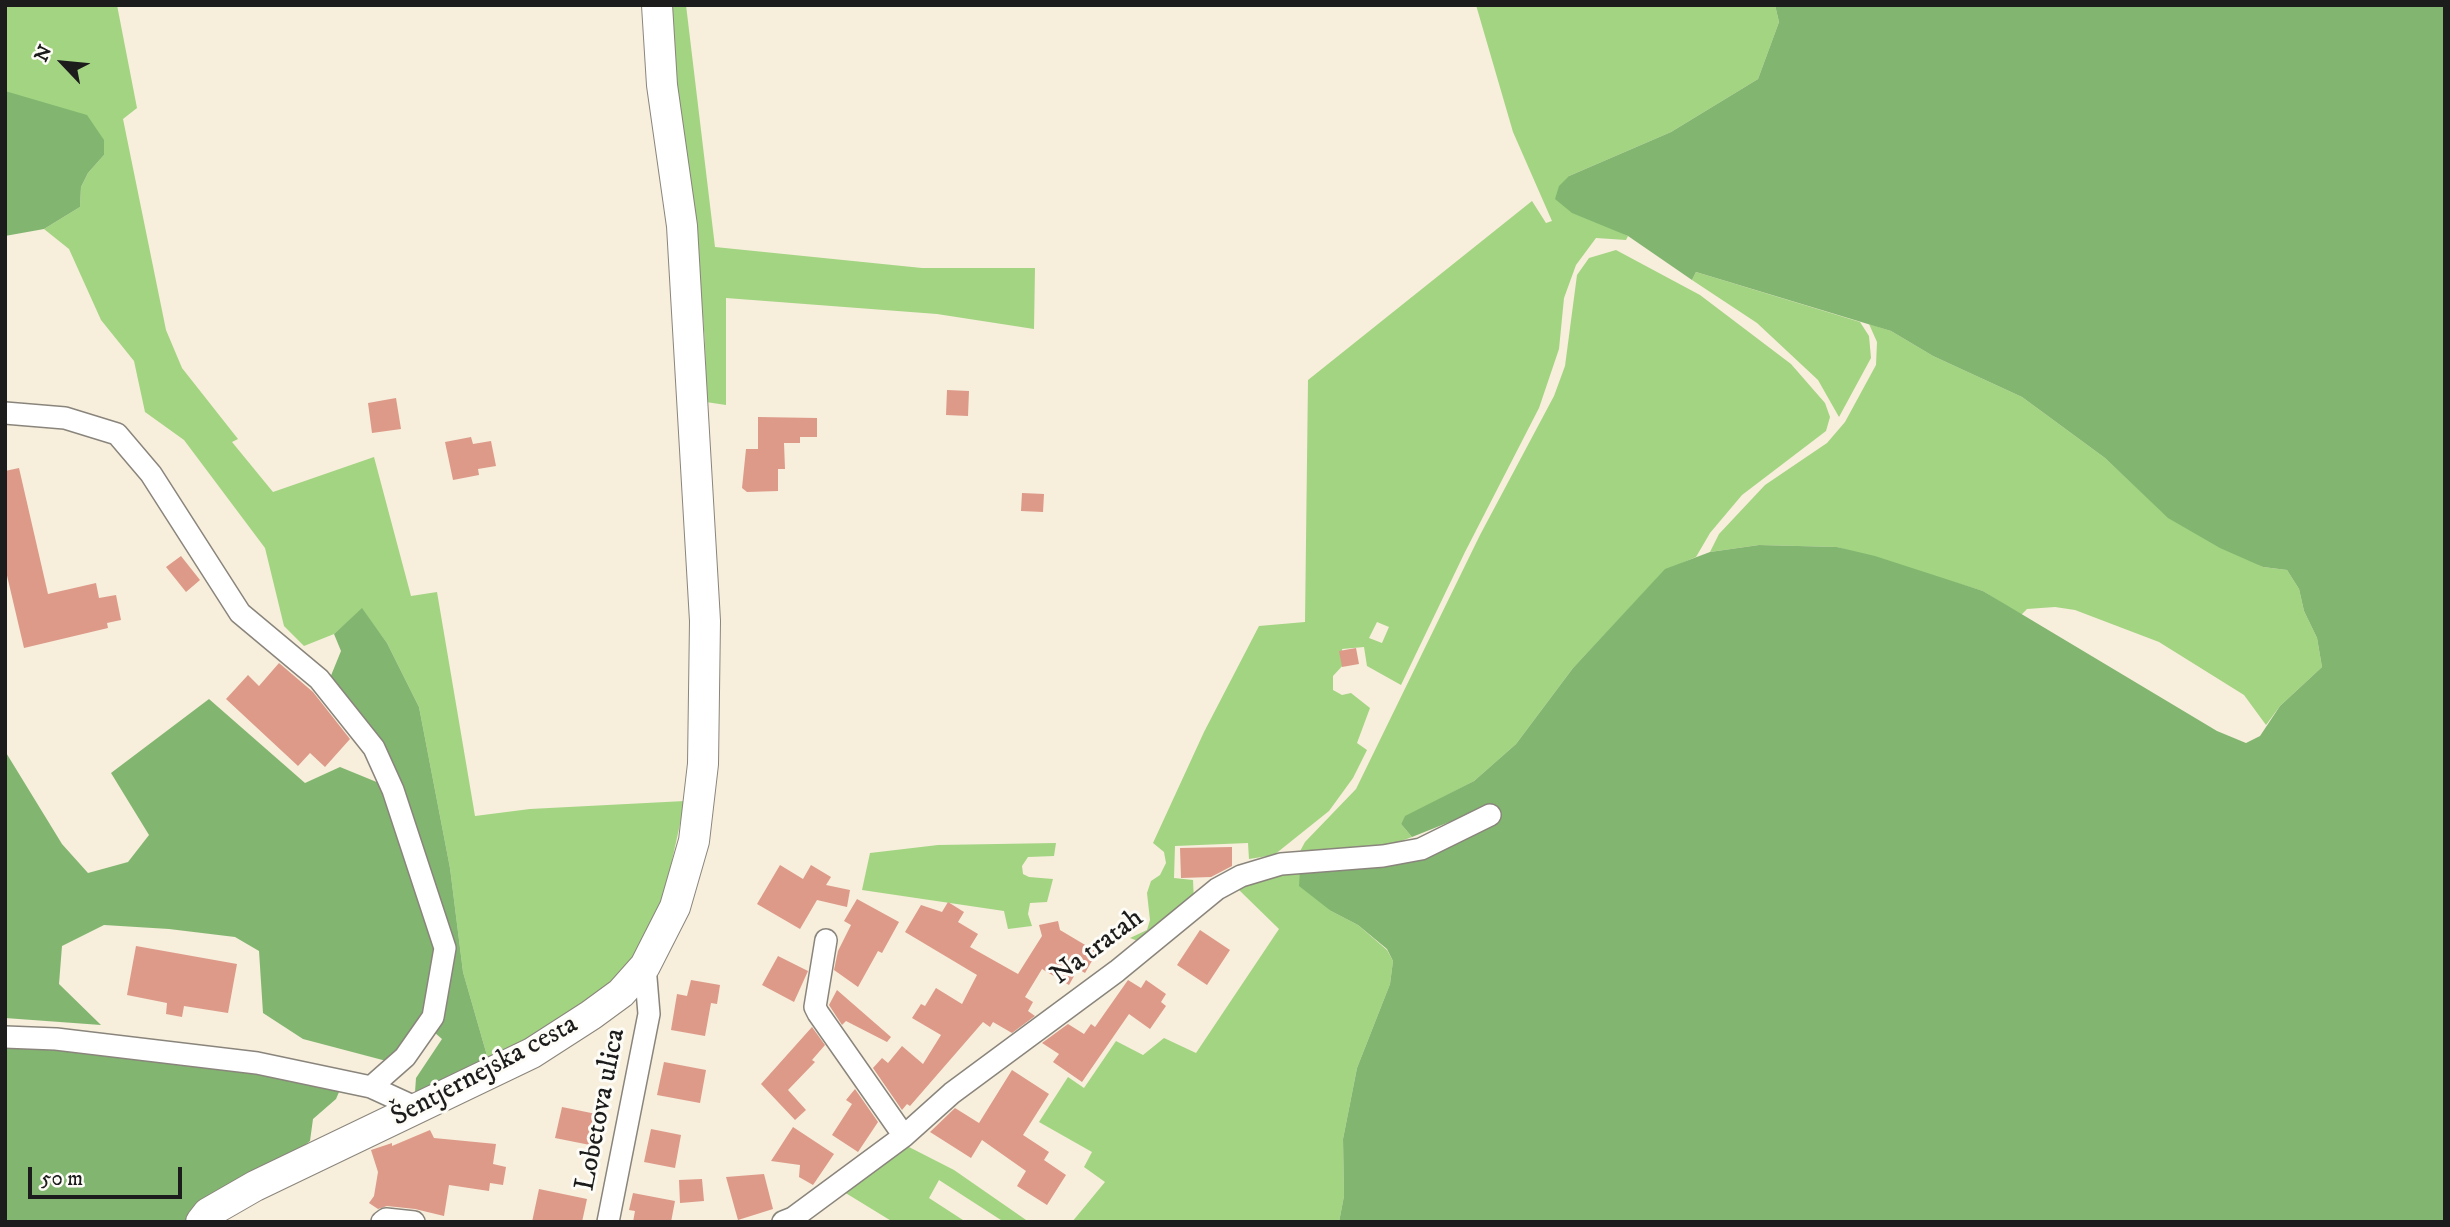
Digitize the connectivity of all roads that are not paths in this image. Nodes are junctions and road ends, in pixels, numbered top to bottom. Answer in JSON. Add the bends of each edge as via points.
{"nodes":[{"id":1,"x":657,"y":5,"type":"edge"},
{"id":2,"x":5,"y":413,"type":"edge"},
{"id":3,"x":1490,"y":815,"type":"dead end"},
{"id":4,"x":826,"y":940,"type":"dead end"},
{"id":5,"x":645,"y":966,"type":"junction"},
{"id":6,"x":5,"y":1037,"type":"edge"},
{"id":7,"x":371,"y":1087,"type":"junction"},
{"id":8,"x":419,"y":1109,"type":"junction"},
{"id":9,"x":904,"y":1136,"type":"junction"},
{"id":10,"x":201,"y":1222,"type":"edge"},
{"id":11,"x":382,"y":1222,"type":"edge"},
{"id":12,"x":414,"y":1222,"type":"edge"},
{"id":13,"x":608,"y":1222,"type":"edge"},
{"id":14,"x":783,"y":1222,"type":"edge"}],
"edges":[{"from":1,"to":5,"type":"main road","name":"Šentjernejska cesta","via":[[662,85],[682,226],[705,621],[704,764],[687,867],[675,908]]},
{"from":2,"to":7,"type":"street","via":[[65,418],[117,434],[150,474],[240,612],[319,679],[374,748],[393,790],[445,948],[433,1017],[405,1057]]},
{"from":3,"to":9,"type":"street","name":"Na tratah","via":[[1421,849],[1281,864],[1217,889],[1117,971],[952,1093]]},
{"from":4,"to":9,"type":"street","via":[[815,1007],[823,1025]]},
{"from":5,"to":8,"type":"main road","name":"Šentjernejska cesta","via":[[621,993],[556,1038]]},
{"from":5,"to":13,"type":"street","name":"Lobetova ulica","via":[[649,1014]]},
{"from":6,"to":7,"type":"street","via":[[257,1063]]},
{"from":7,"to":8,"type":"street"},
{"from":8,"to":10,"type":"main road","name":"Šentjernejska cesta","via":[[255,1186],[208,1213]]},
{"from":9,"to":14,"type":"street","name":"Na tratah"},
{"from":11,"to":12,"type":"street"}]}
